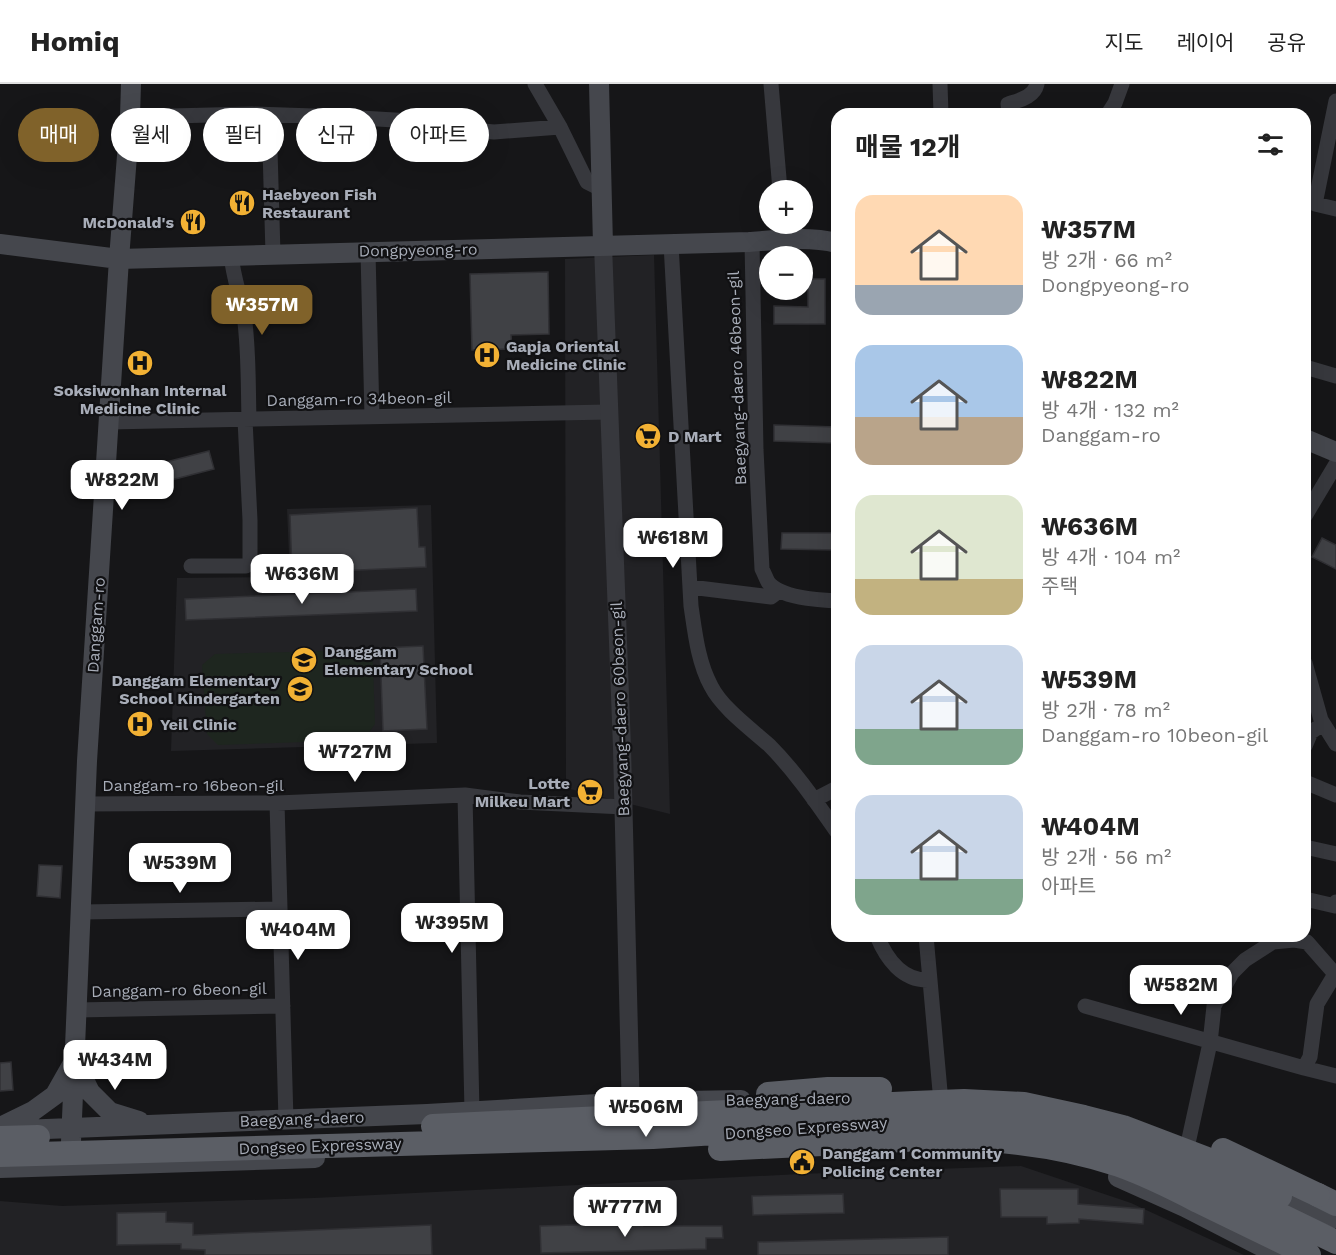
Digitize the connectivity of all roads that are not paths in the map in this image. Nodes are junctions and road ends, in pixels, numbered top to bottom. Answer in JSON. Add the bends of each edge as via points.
{"nodes":[{"id":1,"x":131,"y":84,"type":"edge"},
{"id":2,"x":535,"y":84,"type":"edge"},
{"id":3,"x":599,"y":84,"type":"edge"},
{"id":4,"x":771,"y":84,"type":"edge"},
{"id":5,"x":940,"y":84,"type":"edge"},
{"id":6,"x":1037,"y":84,"type":"edge"},
{"id":7,"x":1122,"y":84,"type":"edge"},
{"id":8,"x":1336,"y":101,"type":"edge"},
{"id":9,"x":130,"y":108,"type":"edge"},
{"id":10,"x":941,"y":108,"type":"edge"},
{"id":11,"x":1008,"y":108,"type":"edge"},
{"id":12,"x":1112,"y":108,"type":"edge"},
{"id":13,"x":284,"y":116,"type":"edge"},
{"id":14,"x":560,"y":127,"type":"junction"},
{"id":15,"x":127,"y":162,"type":"edge"},
{"id":16,"x":270,"y":162,"type":"edge"},
{"id":17,"x":779,"y":180,"type":"edge"},
{"id":18,"x":601,"y":189,"type":"junction"},
{"id":19,"x":1336,"y":209,"type":"edge"},
{"id":20,"x":775,"y":234,"type":"edge"},
{"id":21,"x":796,"y":234,"type":"edge"},
{"id":22,"x":752,"y":242,"type":"junction"},
{"id":23,"x":831,"y":242,"type":"edge"},
{"id":24,"x":0,"y":244,"type":"edge"},
{"id":25,"x":671,"y":244,"type":"junction"},
{"id":26,"x":603,"y":245,"type":"junction"},
{"id":27,"x":368,"y":252,"type":"junction"},
{"id":28,"x":273,"y":254,"type":"junction"},
{"id":29,"x":231,"y":255,"type":"junction"},
{"id":30,"x":119,"y":259,"type":"junction"},
{"id":31,"x":1311,"y":370,"type":"edge"},
{"id":32,"x":1336,"y":376,"type":"edge"},
{"id":33,"x":608,"y":412,"type":"junction"},
{"id":34,"x":372,"y":417,"type":"junction"},
{"id":35,"x":247,"y":420,"type":"junction"},
{"id":36,"x":109,"y":422,"type":"junction"},
{"id":37,"x":1311,"y":442,"type":"edge"},
{"id":38,"x":1336,"y":452,"type":"edge"},
{"id":39,"x":1336,"y":465,"type":"edge"},
{"id":40,"x":1311,"y":506,"type":"edge"},
{"id":41,"x":191,"y":566,"type":"dead end"},
{"id":42,"x":690,"y":587,"type":"junction"},
{"id":43,"x":778,"y":591,"type":"junction"},
{"id":44,"x":831,"y":601,"type":"edge"},
{"id":45,"x":1311,"y":683,"type":"edge"},
{"id":46,"x":1323,"y":724,"type":"junction"},
{"id":47,"x":1311,"y":732,"type":"edge"},
{"id":48,"x":1336,"y":744,"type":"edge"},
{"id":49,"x":1311,"y":785,"type":"edge"},
{"id":50,"x":831,"y":791,"type":"edge"},
{"id":51,"x":465,"y":795,"type":"junction"},
{"id":52,"x":1336,"y":795,"type":"edge"},
{"id":53,"x":814,"y":800,"type":"junction"},
{"id":54,"x":277,"y":803,"type":"junction"},
{"id":55,"x":86,"y":804,"type":"junction"},
{"id":56,"x":624,"y":807,"type":"junction"},
{"id":57,"x":831,"y":822,"type":"edge"},
{"id":58,"x":1311,"y":848,"type":"edge"},
{"id":59,"x":1336,"y":854,"type":"edge"},
{"id":60,"x":1311,"y":900,"type":"edge"},
{"id":61,"x":1336,"y":902,"type":"edge"},
{"id":62,"x":280,"y":909,"type":"junction"},
{"id":63,"x":81,"y":912,"type":"junction"},
{"id":64,"x":879,"y":942,"type":"edge"},
{"id":65,"x":926,"y":942,"type":"edge"},
{"id":66,"x":1273,"y":942,"type":"edge"},
{"id":67,"x":1307,"y":942,"type":"edge"},
{"id":68,"x":1336,"y":975,"type":"edge"},
{"id":69,"x":928,"y":980,"type":"junction"},
{"id":70,"x":283,"y":1006,"type":"junction"},
{"id":71,"x":1084,"y":1006,"type":"dead end"},
{"id":72,"x":77,"y":1010,"type":"junction"},
{"id":73,"x":1210,"y":1043,"type":"junction"},
{"id":74,"x":75,"y":1060,"type":"junction"},
{"id":75,"x":1304,"y":1068,"type":"junction"},
{"id":76,"x":1336,"y":1076,"type":"edge"},
{"id":77,"x":940,"y":1091,"type":"junction"},
{"id":78,"x":696,"y":1101,"type":"junction"},
{"id":79,"x":632,"y":1102,"type":"junction"},
{"id":80,"x":463,"y":1118,"type":"junction"},
{"id":81,"x":286,"y":1120,"type":"junction"},
{"id":82,"x":153,"y":1126,"type":"junction"},
{"id":83,"x":0,"y":1129,"type":"edge"},
{"id":84,"x":71,"y":1129,"type":"junction"},
{"id":85,"x":829,"y":1134,"type":"junction"},
{"id":86,"x":0,"y":1138,"type":"edge"},
{"id":87,"x":633,"y":1138,"type":"junction"},
{"id":88,"x":696,"y":1142,"type":"junction"},
{"id":89,"x":1187,"y":1148,"type":"junction"},
{"id":90,"x":607,"y":1149,"type":"junction"},
{"id":91,"x":0,"y":1155,"type":"edge"},
{"id":92,"x":70,"y":1166,"type":"junction"},
{"id":93,"x":0,"y":1168,"type":"edge"},
{"id":94,"x":1327,"y":1200,"type":"edge"},
{"id":95,"x":1336,"y":1218,"type":"edge"},
{"id":96,"x":1336,"y":1223,"type":"edge"},
{"id":97,"x":1336,"y":1242,"type":"edge"},
{"id":98,"x":1336,"y":1252,"type":"edge"},
{"id":99,"x":1278,"y":1255,"type":"edge"},
{"id":100,"x":1309,"y":1255,"type":"edge"}],
"edges":[{"from":1,"to":9,"type":"main road","name":"Danggam-ro"},
{"from":2,"to":14,"type":"street"},
{"from":3,"to":18,"type":"main road"},
{"from":4,"to":17,"type":"street"},
{"from":5,"to":10,"type":"street"},
{"from":6,"to":11,"type":"street","via":[[1036,91],[1008,104]]},
{"from":7,"to":12,"type":"street"},
{"from":8,"to":19,"type":"street","via":[[1315,204]]},
{"from":13,"to":14,"type":"street","via":[[411,121],[494,132]]},
{"from":14,"to":18,"type":"street","via":[[586,182]]},
{"from":15,"to":30,"type":"main road","name":"Danggam-ro"},
{"from":16,"to":28,"type":"street"},
{"from":18,"to":26,"type":"main road"},
{"from":20,"to":22,"type":"main road","name":"Dongpyeong-ro"},
{"from":21,"to":23,"type":"main road","name":"Dongpyeong-ro"},
{"from":22,"to":25,"type":"main road","name":"Dongpyeong-ro"},
{"from":22,"to":43,"type":"street","name":"Baegyang-daero 46beon-gil","via":[[762,569]]},
{"from":24,"to":30,"type":"main road","name":"Dongpyeong-ro"},
{"from":25,"to":26,"type":"main road","name":"Dongpyeong-ro"},
{"from":25,"to":42,"type":"street"},
{"from":26,"to":27,"type":"main road","name":"Dongpyeong-ro"},
{"from":26,"to":33,"type":"street","name":"Baegyang-daero 60beon-gil"},
{"from":27,"to":28,"type":"main road","name":"Dongpyeong-ro"},
{"from":27,"to":34,"type":"street"},
{"from":28,"to":29,"type":"main road","name":"Dongpyeong-ro"},
{"from":29,"to":30,"type":"main road","name":"Dongpyeong-ro"},
{"from":29,"to":35,"type":"street","via":[[245,331]]},
{"from":30,"to":36,"type":"main road","name":"Danggam-ro"},
{"from":31,"to":32,"type":"street"},
{"from":33,"to":34,"type":"street","name":"Danggam-ro 34beon-gil"},
{"from":33,"to":56,"type":"street","name":"Baegyang-daero 60beon-gil"},
{"from":34,"to":35,"type":"street","name":"Danggam-ro 34beon-gil"},
{"from":35,"to":36,"type":"street","name":"Danggam-ro 34beon-gil"},
{"from":35,"to":41,"type":"street","via":[[250,562],[246,566]]},
{"from":36,"to":55,"type":"main road","name":"Danggam-ro"},
{"from":37,"to":38,"type":"main road"},
{"from":39,"to":40,"type":"street"},
{"from":42,"to":43,"type":"street","via":[[771,597]]},
{"from":42,"to":53,"type":"street","via":[[698,650],[711,688],[791,769]]},
{"from":43,"to":44,"type":"street"},
{"from":45,"to":46,"type":"street"},
{"from":46,"to":47,"type":"street"},
{"from":46,"to":48,"type":"street"},
{"from":49,"to":52,"type":"street"},
{"from":50,"to":53,"type":"street"},
{"from":51,"to":54,"type":"street","name":"Danggam-ro 16beon-gil"},
{"from":51,"to":56,"type":"street","name":"Danggam-ro 16beon-gil"},
{"from":51,"to":80,"type":"street"},
{"from":53,"to":57,"type":"street"},
{"from":54,"to":55,"type":"street","name":"Danggam-ro 16beon-gil"},
{"from":54,"to":62,"type":"street"},
{"from":55,"to":63,"type":"main road","name":"Danggam-ro"},
{"from":56,"to":79,"type":"street","name":"Baegyang-daero 60beon-gil"},
{"from":58,"to":59,"type":"street"},
{"from":60,"to":61,"type":"street","via":[[1335,906]]},
{"from":62,"to":63,"type":"street"},
{"from":62,"to":70,"type":"street"},
{"from":63,"to":72,"type":"main road","name":"Danggam-ro"},
{"from":64,"to":69,"type":"street","via":[[884,953],[908,977]]},
{"from":65,"to":69,"type":"street"},
{"from":66,"to":73,"type":"street","via":[[1232,973],[1214,1006]]},
{"from":67,"to":68,"type":"street"},
{"from":68,"to":75,"type":"street","via":[[1317,1004],[1310,1057]]},
{"from":69,"to":77,"type":"street"},
{"from":70,"to":72,"type":"street","name":"Danggam-ro 6beon-gil"},
{"from":70,"to":81,"type":"street"},
{"from":71,"to":73,"type":"street"},
{"from":72,"to":74,"type":"main road","name":"Danggam-ro"},
{"from":73,"to":75,"type":"street"},
{"from":73,"to":89,"type":"street"},
{"from":74,"to":82,"type":"main road","via":[[90,1092],[110,1113]]},
{"from":74,"to":83,"type":"main road","via":[[55,1095]]},
{"from":74,"to":84,"type":"main road","name":"Danggam-ro"},
{"from":75,"to":76,"type":"street"},
{"from":77,"to":78,"type":"main road","name":"Baegyang-daero","via":[[878,1097]]},
{"from":77,"to":89,"type":"main road","name":"Baegyang-daero","via":[[998,1093],[1072,1108]]},
{"from":78,"to":79,"type":"main road","name":"Baegyang-daero"},
{"from":78,"to":88,"type":"main road","via":[[682,1108],[679,1121]]},
{"from":79,"to":80,"type":"main road","name":"Baegyang-daero"},
{"from":79,"to":90,"type":"street","name":"Baegyang-daero 60beon-gil","via":[[630,1129]]},
{"from":80,"to":81,"type":"main road","name":"Baegyang-daero"},
{"from":80,"to":86,"type":"highway","name":"Dongseo Expressway","bridge":true},
{"from":80,"to":94,"type":"highway","bridge":true,"via":[[828,1089],[978,1086],[1045,1093],[1132,1113],[1214,1146]]},
{"from":80,"to":96,"type":"highway","name":"Dongseo Expressway","bridge":true,"via":[[964,1101],[1024,1104],[1123,1127],[1207,1159]]},
{"from":81,"to":82,"type":"main road","name":"Baegyang-daero"},
{"from":82,"to":84,"type":"main road","name":"Baegyang-daero"},
{"from":83,"to":84,"type":"main road","name":"Baegyang-daero"},
{"from":84,"to":92,"type":"main road","name":"Danggam-ro"},
{"from":85,"to":88,"type":"main road","name":"Baegyang-daero"},
{"from":85,"to":98,"type":"main road","name":"Baegyang-daero","via":[[939,1124],[991,1125],[1090,1142],[1194,1182]]},
{"from":85,"to":99,"type":"main road","name":"Baegyang-daero","via":[[1015,1146],[1070,1158],[1133,1183]]},
{"from":87,"to":91,"type":"highway","name":"Dongseo Expressway","bridge":true},
{"from":87,"to":97,"type":"highway","name":"Dongseo Expressway","bridge":true,"via":[[921,1120],[1023,1123],[1118,1143],[1202,1177]]},
{"from":87,"to":100,"type":"highway","bridge":true,"via":[[672,1150],[944,1138],[1064,1150],[1119,1165]]},
{"from":88,"to":90,"type":"main road","name":"Baegyang-daero"},
{"from":89,"to":95,"type":"main road","name":"Baegyang-daero"},
{"from":90,"to":92,"type":"main road","name":"Baegyang-daero"},
{"from":92,"to":93,"type":"main road","name":"Baegyang-daero"}]}
